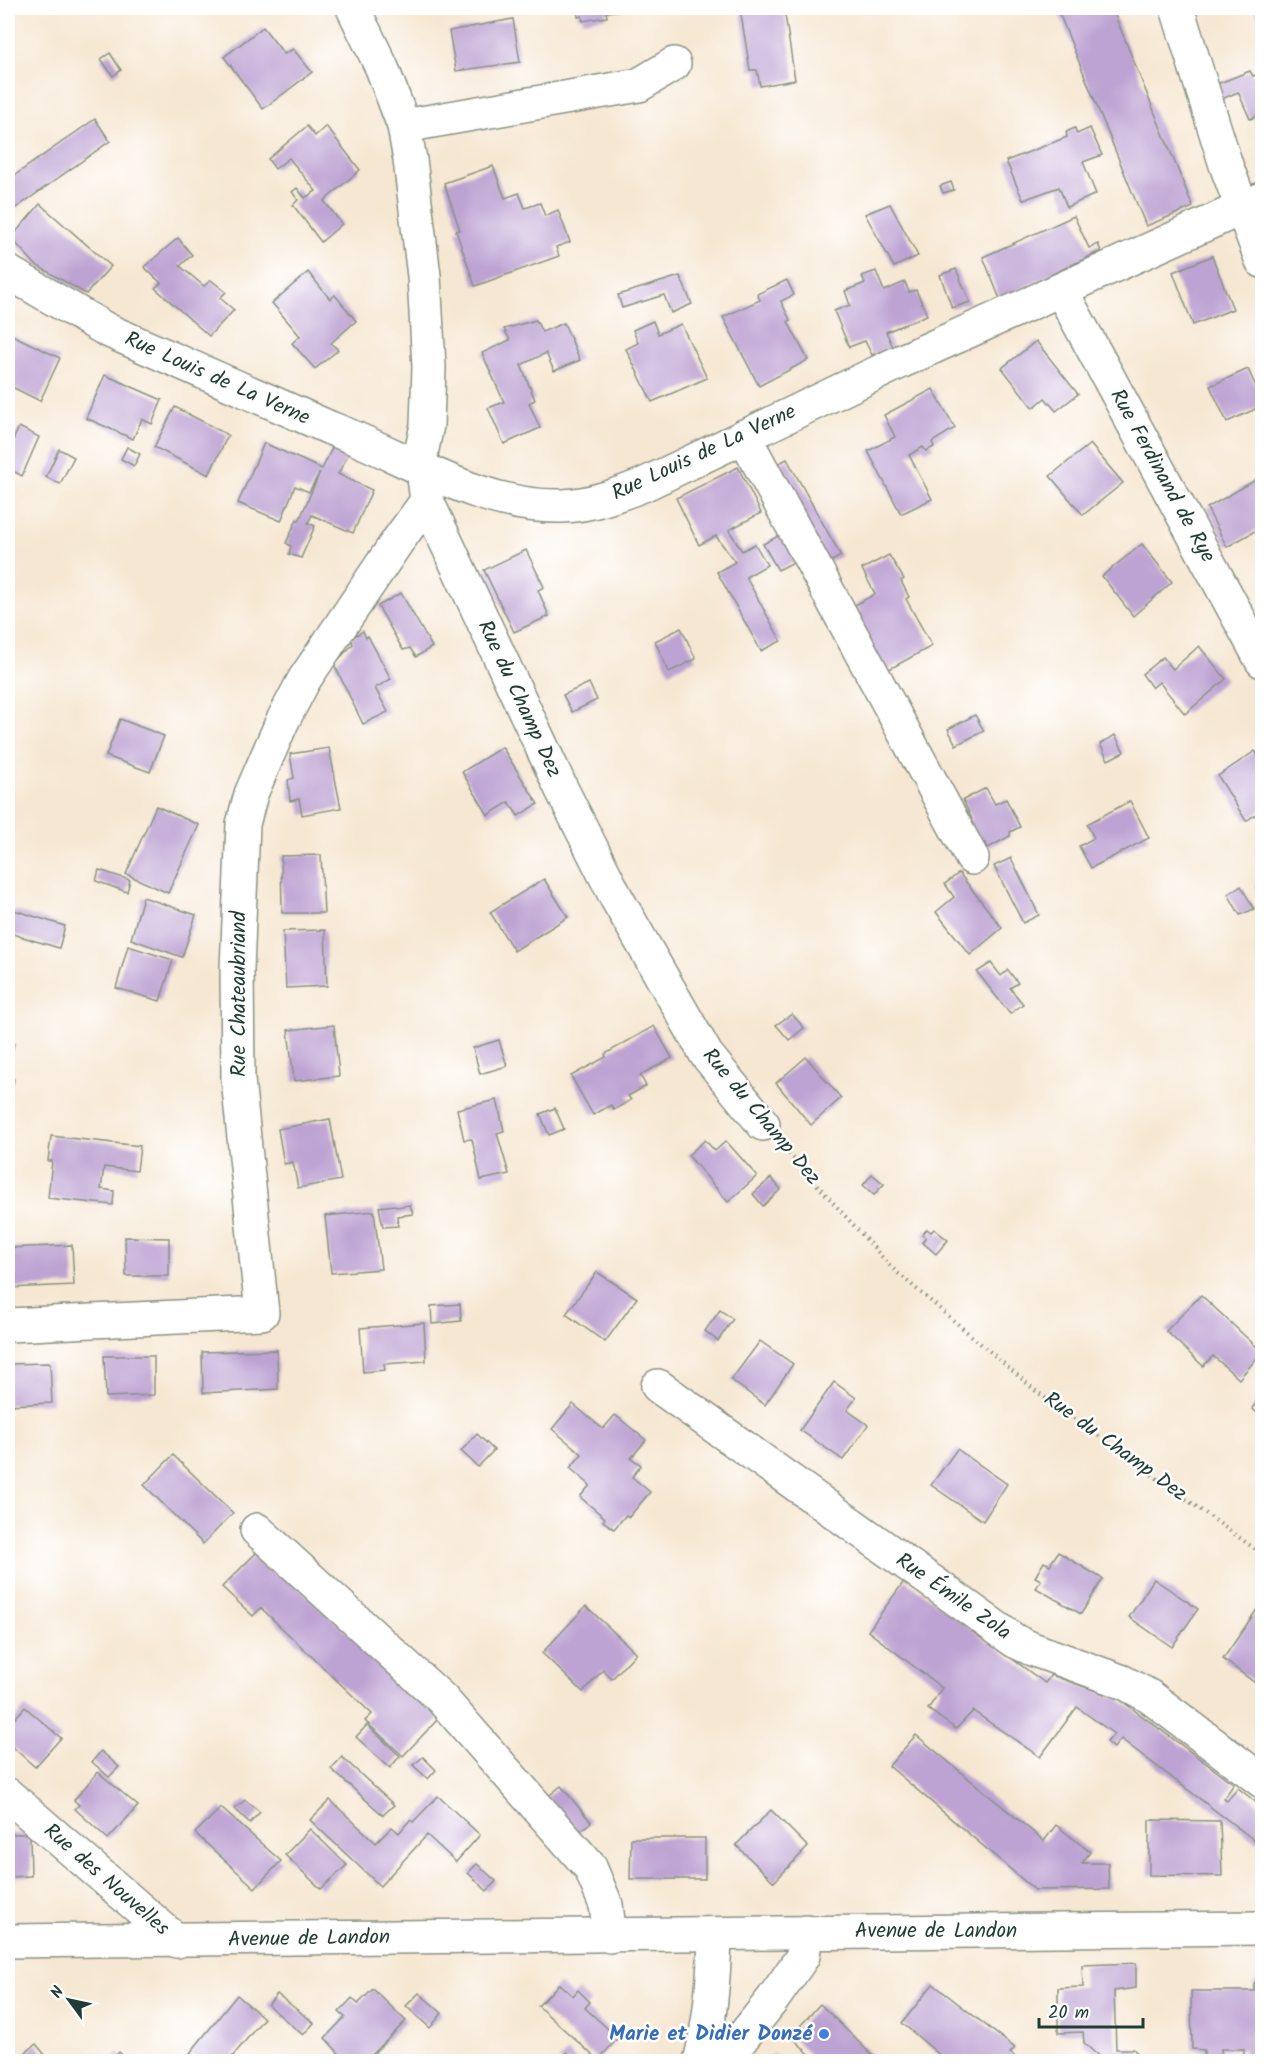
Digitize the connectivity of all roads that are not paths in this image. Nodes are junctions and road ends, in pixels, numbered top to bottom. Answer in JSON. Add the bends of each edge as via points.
{"nodes":[{"id":1,"x":353,"y":8,"type":"edge"},
{"id":2,"x":1177,"y":8,"type":"edge"},
{"id":3,"x":675,"y":64,"type":"dead end"},
{"id":4,"x":404,"y":126,"type":"junction"},
{"id":5,"x":1253,"y":204,"type":"edge"},
{"id":6,"x":1263,"y":261,"type":"edge"},
{"id":7,"x":8,"y":272,"type":"edge"},
{"id":8,"x":1060,"y":290,"type":"junction"},
{"id":9,"x":744,"y":436,"type":"junction"},
{"id":10,"x":423,"y":470,"type":"junction"},
{"id":11,"x":427,"y":501,"type":"junction"},
{"id":12,"x":1263,"y":662,"type":"edge"},
{"id":13,"x":972,"y":858,"type":"dead end"},
{"id":14,"x":763,"y":1124,"type":"road end"},
{"id":15,"x":8,"y":1324,"type":"edge"},
{"id":16,"x":658,"y":1386,"type":"dead end"},
{"id":17,"x":257,"y":1530,"type":"dead end"},
{"id":18,"x":1263,"y":1781,"type":"edge"},
{"id":19,"x":8,"y":1795,"type":"edge"},
{"id":20,"x":1263,"y":1928,"type":"edge"},
{"id":21,"x":806,"y":1932,"type":"junction"},
{"id":22,"x":715,"y":1935,"type":"junction"},
{"id":23,"x":610,"y":1936,"type":"junction"},
{"id":24,"x":8,"y":1941,"type":"edge"},
{"id":25,"x":177,"y":1941,"type":"junction"},
{"id":26,"x":700,"y":2061,"type":"edge"},
{"id":27,"x":723,"y":2061,"type":"edge"}],
"edges":[{"from":1,"to":4,"type":"street"},
{"from":2,"to":5,"type":"street","via":[[1226,165]]},
{"from":3,"to":4,"type":"street","via":[[639,85]]},
{"from":4,"to":10,"type":"street","via":[[424,276],[429,368]]},
{"from":5,"to":6,"type":"street"},
{"from":5,"to":8,"type":"street","name":"Rue Louis de La Verne"},
{"from":7,"to":10,"type":"street","name":"Rue Louis de La Verne","via":[[106,330]]},
{"from":8,"to":9,"type":"street","name":"Rue Louis de La Verne"},
{"from":8,"to":12,"type":"street","name":"Rue Ferdinand de Rye"},
{"from":9,"to":10,"type":"street","name":"Rue Louis de La Verne","via":[[615,496],[565,506],[501,499]]},
{"from":9,"to":13,"type":"street"},
{"from":10,"to":11,"type":"street"},
{"from":11,"to":14,"type":"street","name":"Rue du Champ Dez","via":[[561,790],[616,897],[706,1054]]},
{"from":11,"to":15,"type":"street","name":"Rue Chateaubriand","via":[[304,680],[251,794],[243,824],[237,969],[238,1080],[262,1313]]},
{"from":16,"to":18,"type":"street","name":"Rue Émile Zola","via":[[1015,1641],[1123,1682],[1149,1696]]},
{"from":17,"to":23,"type":"street","via":[[441,1698],[590,1867],[606,1905]]},
{"from":19,"to":25,"type":"street","name":"Rue des Nouvelles"},
{"from":20,"to":21,"type":"street","name":"Avenue de Landon"},
{"from":21,"to":22,"type":"street","name":"Avenue de Landon"},
{"from":21,"to":27,"type":"street","via":[[802,1956]]},
{"from":22,"to":23,"type":"street","name":"Avenue de Landon"},
{"from":22,"to":26,"type":"street","via":[[714,1988]]},
{"from":23,"to":25,"type":"street","name":"Avenue de Landon"},
{"from":24,"to":25,"type":"street","name":"Avenue de Landon"}]}
